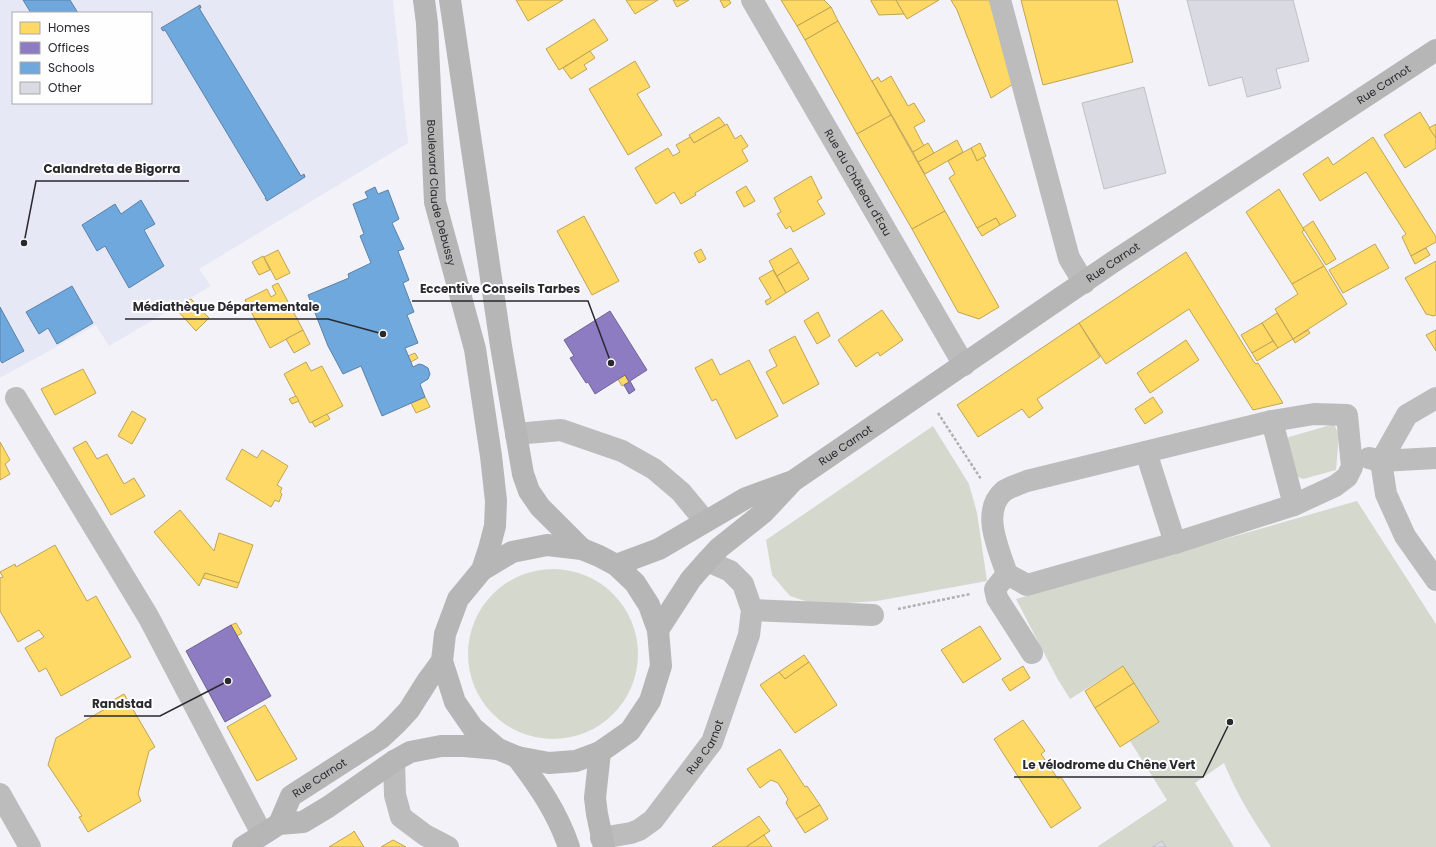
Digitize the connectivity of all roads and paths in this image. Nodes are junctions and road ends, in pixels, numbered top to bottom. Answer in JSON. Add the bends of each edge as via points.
{"nodes":[{"id":1,"x":424,"y":0,"type":"edge"},
{"id":2,"x":450,"y":0,"type":"edge"},
{"id":3,"x":752,"y":0,"type":"edge"},
{"id":4,"x":1000,"y":0,"type":"edge"},
{"id":5,"x":1436,"y":50,"type":"edge"},
{"id":6,"x":1084,"y":283,"type":"junction"},
{"id":7,"x":964,"y":365,"type":"junction"},
{"id":8,"x":925,"y":392,"type":"junction"},
{"id":9,"x":16,"y":398,"type":"dead end"},
{"id":10,"x":1436,"y":398,"type":"edge"},
{"id":11,"x":1272,"y":421,"type":"junction"},
{"id":12,"x":516,"y":434,"type":"junction"},
{"id":13,"x":1146,"y":452,"type":"junction"},
{"id":14,"x":1351,"y":454,"type":"junction"},
{"id":15,"x":1436,"y":458,"type":"edge"},
{"id":16,"x":1381,"y":461,"type":"junction"},
{"id":17,"x":793,"y":481,"type":"junction"},
{"id":18,"x":995,"y":501,"type":"junction"},
{"id":19,"x":1294,"y":505,"type":"junction"},
{"id":20,"x":705,"y":521,"type":"junction"},
{"id":21,"x":1175,"y":543,"type":"junction"},
{"id":22,"x":582,"y":549,"type":"junction"},
{"id":23,"x":706,"y":561,"type":"junction"},
{"id":24,"x":616,"y":566,"type":"junction"},
{"id":25,"x":482,"y":570,"type":"junction"},
{"id":26,"x":1436,"y":580,"type":"edge"},
{"id":27,"x":1001,"y":581,"type":"junction"},
{"id":28,"x":752,"y":610,"type":"junction"},
{"id":29,"x":873,"y":615,"type":"joint"},
{"id":30,"x":658,"y":630,"type":"junction"},
{"id":31,"x":1032,"y":653,"type":"dead end"},
{"id":32,"x":442,"y":660,"type":"junction"},
{"id":33,"x":600,"y":752,"type":"junction"},
{"id":34,"x":507,"y":753,"type":"junction"},
{"id":35,"x":394,"y":761,"type":"junction"},
{"id":36,"x":0,"y":794,"type":"edge"},
{"id":37,"x":271,"y":829,"type":"junction"},
{"id":38,"x":603,"y":842,"type":"edge"},
{"id":39,"x":30,"y":847,"type":"edge"},
{"id":40,"x":243,"y":847,"type":"edge"},
{"id":41,"x":448,"y":847,"type":"edge"},
{"id":42,"x":569,"y":847,"type":"edge"}],
"edges":[{"from":1,"to":25,"type":"main road","name":"Boulevard Claude Debussy","via":[[435,202],[475,349],[496,501],[495,526]]},
{"from":2,"to":12,"type":"main road"},
{"from":3,"to":7,"type":"street","name":"Rue du Château d'Eau"},
{"from":4,"to":6,"type":"street","via":[[1069,258]]},
{"from":5,"to":6,"type":"main road","name":"Rue Carnot"},
{"from":6,"to":7,"type":"main road","name":"Rue Carnot"},
{"from":7,"to":8,"type":"main road","name":"Rue Carnot"},
{"from":8,"to":17,"type":"main road","name":"Rue Carnot"},
{"from":8,"to":18,"type":"path"},
{"from":9,"to":37,"type":"street","via":[[149,618]]},
{"from":10,"to":16,"type":"street","via":[[1407,415]]},
{"from":11,"to":13,"type":"street"},
{"from":11,"to":14,"type":"street","via":[[1314,414],[1347,415]]},
{"from":11,"to":19,"type":"street"},
{"from":12,"to":20,"type":"street","via":[[561,430],[622,451],[654,469],[681,492]]},
{"from":12,"to":22,"type":"main road","via":[[523,474],[529,491],[540,507]]},
{"from":13,"to":18,"type":"street","via":[[1027,481],[1005,491]]},
{"from":13,"to":21,"type":"street"},
{"from":14,"to":16,"type":"street"},
{"from":14,"to":19,"type":"street","via":[[1352,467],[1347,477],[1336,486]]},
{"from":15,"to":16,"type":"street"},
{"from":16,"to":26,"type":"street","via":[[1386,494],[1404,536]]},
{"from":17,"to":20,"type":"main road","name":"Rue Carnot","via":[[746,498]]},
{"from":17,"to":23,"type":"main road","name":"Rue Carnot","via":[[763,513]]},
{"from":18,"to":27,"type":"street","via":[[992,512]]},
{"from":19,"to":21,"type":"street"},
{"from":20,"to":24,"type":"main road","name":"Rue Carnot","via":[[658,549]]},
{"from":21,"to":27,"type":"street","via":[[1027,585]]},
{"from":22,"to":24,"type":"main road"},
{"from":22,"to":25,"type":"main road","via":[[547,545],[512,552]]},
{"from":23,"to":28,"type":"street","name":"Rue Carnot","via":[[730,571],[742,584]]},
{"from":23,"to":30,"type":"main road","name":"Rue Carnot","via":[[691,579]]},
{"from":24,"to":30,"type":"main road","via":[[635,583],[649,605]]},
{"from":25,"to":32,"type":"main road","via":[[458,599],[445,634]]},
{"from":27,"to":29,"type":"path"},
{"from":27,"to":31,"type":"street","via":[[997,598]]},
{"from":28,"to":29,"type":"street"},
{"from":28,"to":38,"type":"street","name":"Rue Carnot","via":[[749,635],[712,742],[653,820],[631,834]]},
{"from":30,"to":33,"type":"main road","via":[[661,666],[650,701],[630,731]]},
{"from":32,"to":34,"type":"main road","via":[[455,702],[473,728]]},
{"from":32,"to":37,"type":"main road","name":"Rue Carnot","via":[[409,710],[396,724],[381,738],[291,796]]},
{"from":33,"to":34,"type":"main road","via":[[576,760],[549,763]]},
{"from":33,"to":38,"type":"main road","via":[[595,798]]},
{"from":34,"to":35,"type":"main road","via":[[464,746],[441,746],[410,752]]},
{"from":34,"to":42,"type":"main road","via":[[534,779],[562,827]]},
{"from":35,"to":37,"type":"main road","via":[[302,822]]},
{"from":35,"to":41,"type":"street","via":[[395,795],[401,817],[425,835]]},
{"from":36,"to":39,"type":"street"},
{"from":37,"to":40,"type":"main road"}]}
